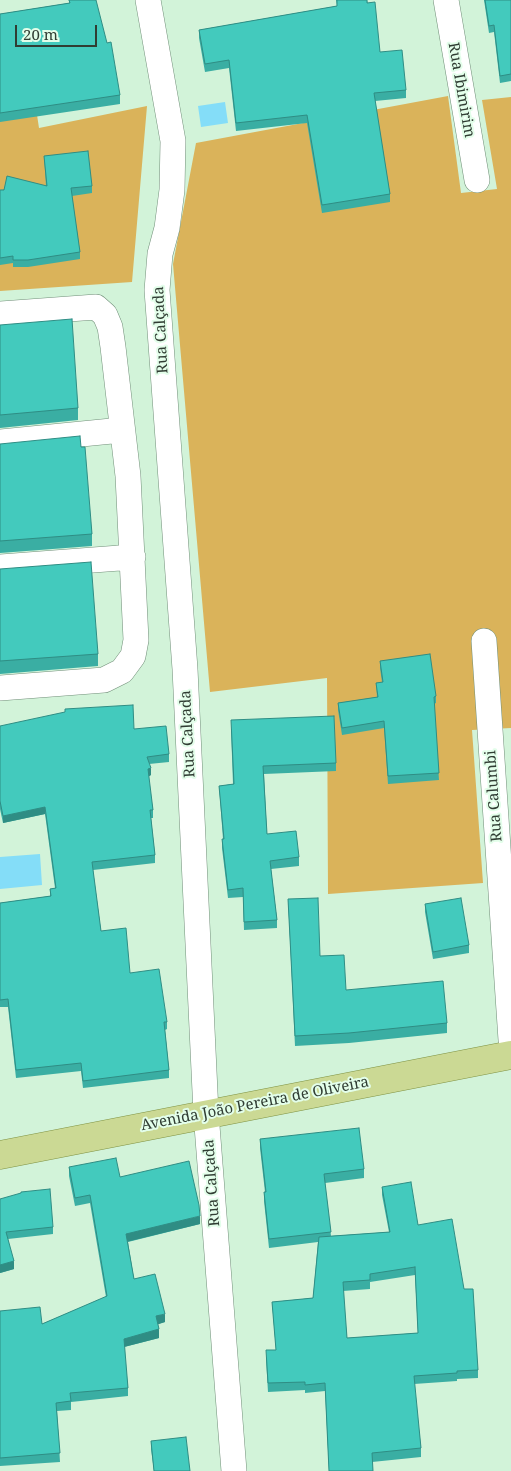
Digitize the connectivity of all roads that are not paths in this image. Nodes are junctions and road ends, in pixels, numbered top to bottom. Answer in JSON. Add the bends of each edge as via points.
{"nodes":[{"id":1,"x":148,"y":0,"type":"edge"},
{"id":2,"x":446,"y":0,"type":"edge"},
{"id":3,"x":477,"y":180,"type":"dead end"},
{"id":4,"x":0,"y":314,"type":"edge"},
{"id":5,"x":122,"y":430,"type":"junction"},
{"id":6,"x":0,"y":442,"type":"edge"},
{"id":7,"x":133,"y":557,"type":"junction"},
{"id":8,"x":0,"y":567,"type":"edge"},
{"id":9,"x":484,"y":641,"type":"dead end"},
{"id":10,"x":0,"y":688,"type":"edge"},
{"id":11,"x":511,"y":1040,"type":"edge"},
{"id":12,"x":511,"y":1055,"type":"edge"},
{"id":13,"x":206,"y":1113,"type":"junction"},
{"id":14,"x":0,"y":1155,"type":"edge"},
{"id":15,"x":234,"y":1471,"type":"edge"}],
"edges":[{"from":1,"to":13,"type":"street","name":"Rua Calçada","via":[[173,140],[172,190],[157,290],[184,669]]},
{"from":2,"to":3,"type":"street","name":"Rua Ibimirim"},
{"from":4,"to":5,"type":"street","via":[[96,307],[105,315],[113,347]]},
{"from":5,"to":6,"type":"street"},
{"from":5,"to":7,"type":"street"},
{"from":7,"to":8,"type":"street"},
{"from":7,"to":10,"type":"street","via":[[136,640],[133,656],[122,671],[104,680]]},
{"from":9,"to":11,"type":"street","name":"Rua Calumbi"},
{"from":12,"to":13,"type":"main road","name":"Avenida João Pereira de Oliveira"},
{"from":13,"to":14,"type":"main road","name":"Avenida João Pereira de Oliveira"},
{"from":13,"to":15,"type":"street","name":"Rua Calçada"}]}
